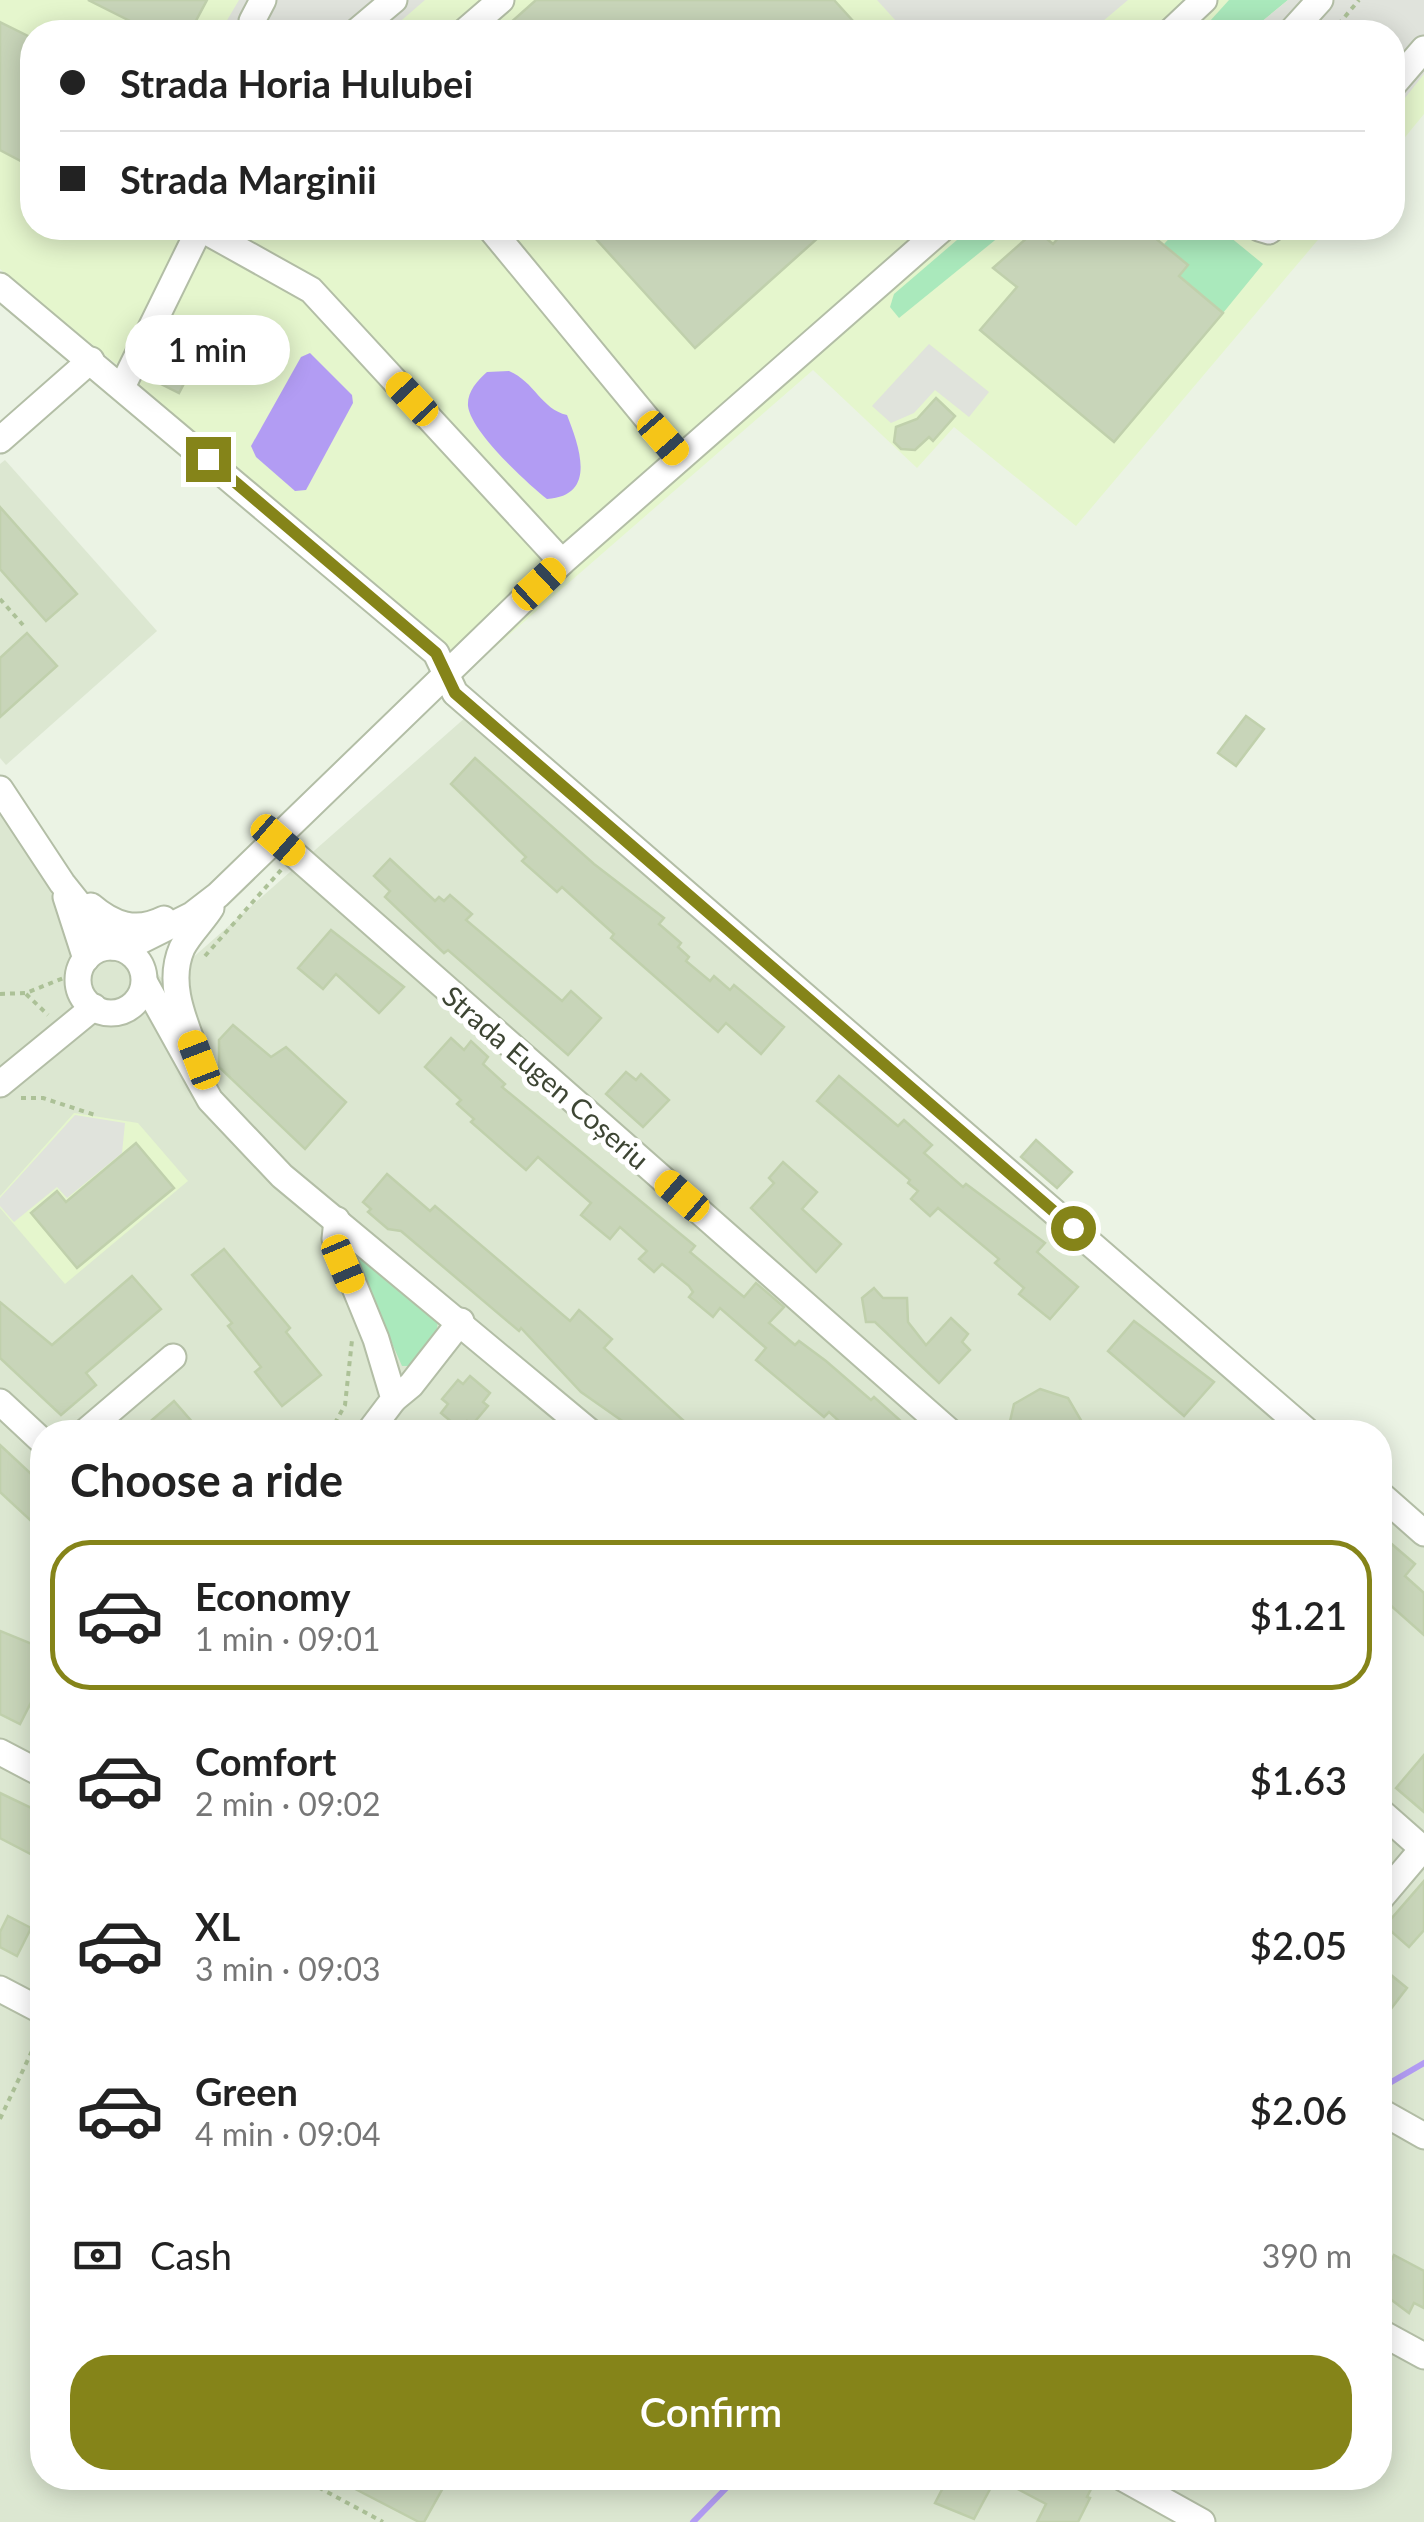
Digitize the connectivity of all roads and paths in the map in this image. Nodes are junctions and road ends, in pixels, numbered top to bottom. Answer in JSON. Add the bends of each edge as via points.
{"nodes":[{"id":1,"x":394,"y":0,"type":"edge"},
{"id":2,"x":501,"y":0,"type":"edge"},
{"id":3,"x":1204,"y":0,"type":"edge"},
{"id":4,"x":1320,"y":0,"type":"edge"},
{"id":5,"x":1359,"y":0,"type":"edge"},
{"id":6,"x":370,"y":20,"type":"edge"},
{"id":7,"x":478,"y":20,"type":"edge"},
{"id":8,"x":1184,"y":20,"type":"edge"},
{"id":9,"x":1302,"y":20,"type":"edge"},
{"id":10,"x":1342,"y":20,"type":"edge"},
{"id":11,"x":1424,"y":49,"type":"edge"},
{"id":12,"x":1405,"y":71,"type":"edge"},
{"id":13,"x":194,"y":240,"type":"edge"},
{"id":14,"x":221,"y":240,"type":"edge"},
{"id":15,"x":500,"y":240,"type":"edge"},
{"id":16,"x":929,"y":240,"type":"edge"},
{"id":17,"x":0,"y":286,"type":"edge"},
{"id":18,"x":91,"y":360,"type":"junction"},
{"id":19,"x":122,"y":386,"type":"junction"},
{"id":20,"x":0,"y":440,"type":"edge"},
{"id":21,"x":678,"y":456,"type":"junction"},
{"id":22,"x":562,"y":562,"type":"junction"},
{"id":23,"x":0,"y":598,"type":"edge"},
{"id":24,"x":23,"y":625,"type":"dead end"},
{"id":25,"x":444,"y":673,"type":"junction"},
{"id":26,"x":0,"y":789,"type":"edge"},
{"id":27,"x":286,"y":848,"type":"junction"},
{"id":28,"x":62,"y":883,"type":"junction"},
{"id":29,"x":218,"y":895,"type":"junction"},
{"id":30,"x":192,"y":915,"type":"junction"},
{"id":31,"x":118,"y":948,"type":"junction"},
{"id":32,"x":144,"y":978,"type":"junction"},
{"id":33,"x":84,"y":982,"type":"junction"},
{"id":34,"x":175,"y":986,"type":"junction"},
{"id":35,"x":26,"y":993,"type":"junction"},
{"id":36,"x":0,"y":994,"type":"edge"},
{"id":37,"x":129,"y":1008,"type":"junction"},
{"id":38,"x":60,"y":1030,"type":"junction"},
{"id":39,"x":192,"y":1072,"type":"junction"},
{"id":40,"x":7,"y":1090,"type":"edge"},
{"id":41,"x":210,"y":1100,"type":"junction"},
{"id":42,"x":98,"y":1116,"type":"dead end"},
{"id":43,"x":337,"y":1220,"type":"junction"},
{"id":44,"x":354,"y":1290,"type":"junction"},
{"id":45,"x":461,"y":1321,"type":"junction"},
{"id":46,"x":173,"y":1357,"type":"dead end"},
{"id":47,"x":394,"y":1399,"type":"junction"},
{"id":48,"x":0,"y":1402,"type":"edge"},
{"id":49,"x":99,"y":1420,"type":"edge"},
{"id":50,"x":337,"y":1420,"type":"edge"},
{"id":51,"x":379,"y":1420,"type":"edge"},
{"id":52,"x":576,"y":1420,"type":"edge"},
{"id":53,"x":936,"y":1420,"type":"edge"},
{"id":54,"x":1294,"y":1420,"type":"edge"},
{"id":55,"x":30,"y":1430,"type":"edge"},
{"id":56,"x":1392,"y":1504,"type":"edge"},
{"id":57,"x":1424,"y":1532,"type":"edge"},
{"id":58,"x":0,"y":1752,"type":"edge"},
{"id":59,"x":30,"y":1768,"type":"edge"},
{"id":60,"x":1392,"y":1821,"type":"edge"},
{"id":61,"x":1424,"y":1848,"type":"edge"},
{"id":62,"x":1392,"y":1885,"type":"edge"},
{"id":63,"x":0,"y":1989,"type":"edge"},
{"id":64,"x":30,"y":2005,"type":"edge"},
{"id":65,"x":30,"y":2055,"type":"edge"},
{"id":66,"x":0,"y":2118,"type":"edge"},
{"id":67,"x":1392,"y":2118,"type":"edge"},
{"id":68,"x":1424,"y":2136,"type":"edge"},
{"id":69,"x":1392,"y":2339,"type":"edge"},
{"id":70,"x":1424,"y":2356,"type":"edge"},
{"id":71,"x":323,"y":2490,"type":"edge"},
{"id":72,"x":1145,"y":2490,"type":"edge"},
{"id":73,"x":383,"y":2522,"type":"edge"},
{"id":74,"x":1202,"y":2522,"type":"edge"}],
"edges":[{"from":1,"to":6,"type":"street"},
{"from":2,"to":7,"type":"street"},
{"from":3,"to":8,"type":"street"},
{"from":4,"to":9,"type":"street"},
{"from":5,"to":10,"type":"path"},
{"from":11,"to":12,"type":"street"},
{"from":13,"to":19,"type":"street"},
{"from":14,"to":22,"type":"street","via":[[311,290]]},
{"from":15,"to":21,"type":"street"},
{"from":16,"to":21,"type":"street"},
{"from":17,"to":18,"type":"street"},
{"from":18,"to":19,"type":"street"},
{"from":18,"to":20,"type":"street"},
{"from":19,"to":25,"type":"street","via":[[436,653]]},
{"from":21,"to":22,"type":"street"},
{"from":22,"to":25,"type":"street"},
{"from":23,"to":24,"type":"path"},
{"from":25,"to":27,"type":"street"},
{"from":25,"to":54,"type":"street","via":[[455,693]]},
{"from":26,"to":28,"type":"street"},
{"from":27,"to":29,"type":"street"},
{"from":27,"to":34,"type":"path"},
{"from":27,"to":53,"type":"street","name":"Strada Eugen Coșeriu"},
{"from":28,"to":29,"type":"street","via":[[104,917],[138,927]]},
{"from":28,"to":31,"type":"street"},
{"from":28,"to":33,"type":"street"},
{"from":29,"to":30,"type":"street"},
{"from":29,"to":34,"type":"street","via":[[183,947]]},
{"from":30,"to":31,"type":"street"},
{"from":30,"to":32,"type":"street"},
{"from":31,"to":32,"type":"street"},
{"from":31,"to":33,"type":"street"},
{"from":32,"to":37,"type":"street"},
{"from":32,"to":39,"type":"street"},
{"from":33,"to":35,"type":"path","via":[[57,977]]},
{"from":33,"to":37,"type":"street","via":[[110,1013]]},
{"from":33,"to":38,"type":"street"},
{"from":34,"to":41,"type":"street"},
{"from":35,"to":36,"type":"path"},
{"from":35,"to":38,"type":"path"},
{"from":37,"to":39,"type":"street"},
{"from":38,"to":40,"type":"street"},
{"from":39,"to":41,"type":"street"},
{"from":40,"to":42,"type":"path"},
{"from":41,"to":43,"type":"street","via":[[282,1176]]},
{"from":43,"to":44,"type":"street","via":[[335,1239]]},
{"from":43,"to":45,"type":"street"},
{"from":44,"to":47,"type":"street"},
{"from":44,"to":50,"type":"path","via":[[350,1374]]},
{"from":45,"to":47,"type":"street"},
{"from":45,"to":52,"type":"street"},
{"from":46,"to":49,"type":"street"},
{"from":47,"to":51,"type":"street"},
{"from":48,"to":55,"type":"street"},
{"from":56,"to":57,"type":"street"},
{"from":58,"to":59,"type":"street"},
{"from":60,"to":61,"type":"street"},
{"from":61,"to":62,"type":"street"},
{"from":63,"to":64,"type":"street"},
{"from":65,"to":66,"type":"path"},
{"from":67,"to":68,"type":"street"},
{"from":69,"to":70,"type":"street"},
{"from":71,"to":73,"type":"path"},
{"from":72,"to":74,"type":"street"}]}
